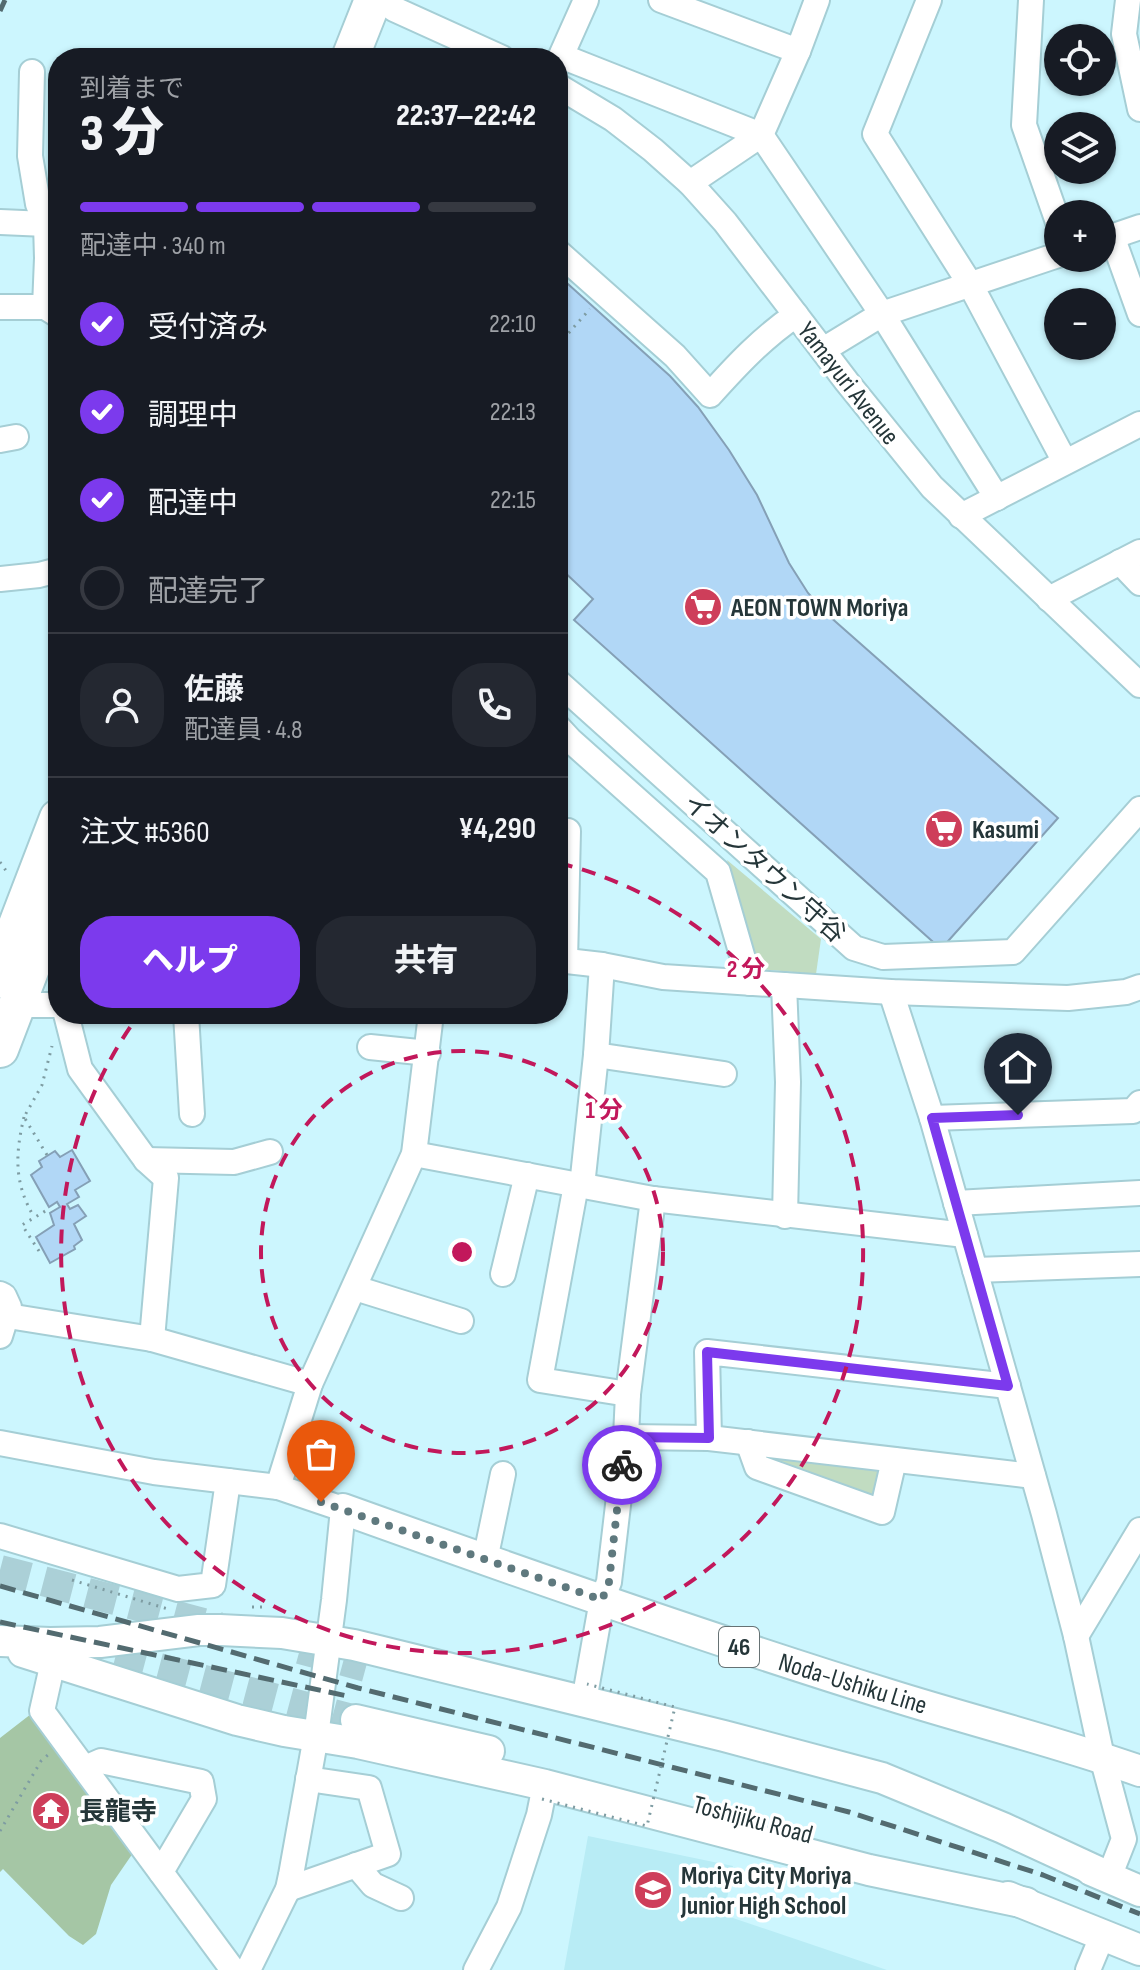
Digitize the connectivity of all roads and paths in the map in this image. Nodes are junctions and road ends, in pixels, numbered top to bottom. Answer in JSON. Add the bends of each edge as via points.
{"nodes":[{"id":1,"x":586,"y":0,"type":"edge"},
{"id":2,"x":661,"y":0,"type":"edge"},
{"id":3,"x":817,"y":0,"type":"edge"},
{"id":4,"x":929,"y":0,"type":"edge"},
{"id":5,"x":1031,"y":0,"type":"edge"},
{"id":6,"x":1128,"y":0,"type":"edge"},
{"id":7,"x":387,"y":2,"type":"edge"},
{"id":8,"x":357,"y":48,"type":"edge"},
{"id":9,"x":377,"y":48,"type":"edge"},
{"id":10,"x":481,"y":48,"type":"edge"},
{"id":11,"x":565,"y":48,"type":"edge"},
{"id":12,"x":798,"y":51,"type":"junction"},
{"id":13,"x":568,"y":59,"type":"edge"},
{"id":14,"x":32,"y":72,"type":"dead end"},
{"id":15,"x":568,"y":92,"type":"edge"},
{"id":16,"x":1140,"y":109,"type":"edge"},
{"id":17,"x":761,"y":135,"type":"junction"},
{"id":18,"x":690,"y":183,"type":"junction"},
{"id":19,"x":1050,"y":200,"type":"edge"},
{"id":20,"x":48,"y":218,"type":"edge"},
{"id":21,"x":0,"y":222,"type":"edge"},
{"id":22,"x":48,"y":223,"type":"edge"},
{"id":23,"x":1140,"y":227,"type":"edge"},
{"id":24,"x":1116,"y":235,"type":"edge"},
{"id":25,"x":48,"y":251,"type":"edge"},
{"id":26,"x":1116,"y":259,"type":"edge"},
{"id":27,"x":1044,"y":260,"type":"edge"},
{"id":28,"x":568,"y":261,"type":"edge"},
{"id":29,"x":48,"y":271,"type":"edge"},
{"id":30,"x":970,"y":284,"type":"junction"},
{"id":31,"x":0,"y":307,"type":"edge"},
{"id":32,"x":592,"y":307,"type":"dead end"},
{"id":33,"x":48,"y":311,"type":"edge"},
{"id":34,"x":882,"y":314,"type":"junction"},
{"id":35,"x":1140,"y":314,"type":"edge"},
{"id":36,"x":796,"y":315,"type":"junction"},
{"id":37,"x":568,"y":334,"type":"edge"},
{"id":38,"x":823,"y":350,"type":"junction"},
{"id":39,"x":1140,"y":424,"type":"edge"},
{"id":40,"x":1065,"y":462,"type":"junction"},
{"id":41,"x":997,"y":498,"type":"junction"},
{"id":42,"x":961,"y":516,"type":"junction"},
{"id":43,"x":1130,"y":557,"type":"edge"},
{"id":44,"x":48,"y":573,"type":"edge"},
{"id":45,"x":0,"y":579,"type":"edge"},
{"id":46,"x":1140,"y":583,"type":"edge"},
{"id":47,"x":1049,"y":599,"type":"junction"},
{"id":48,"x":1140,"y":685,"type":"edge"},
{"id":49,"x":568,"y":691,"type":"edge"},
{"id":50,"x":568,"y":738,"type":"edge"},
{"id":51,"x":1140,"y":809,"type":"edge"},
{"id":52,"x":48,"y":886,"type":"edge"},
{"id":53,"x":48,"y":936,"type":"edge"},
{"id":54,"x":568,"y":961,"type":"edge"},
{"id":55,"x":602,"y":965,"type":"junction"},
{"id":56,"x":750,"y":983,"type":"junction"},
{"id":57,"x":784,"y":985,"type":"junction"},
{"id":58,"x":1140,"y":987,"type":"edge"},
{"id":59,"x":891,"y":992,"type":"junction"},
{"id":60,"x":32,"y":996,"type":"edge"},
{"id":61,"x":48,"y":1020,"type":"edge"},
{"id":62,"x":50,"y":1024,"type":"edge"},
{"id":63,"x":187,"y":1024,"type":"edge"},
{"id":64,"x":430,"y":1024,"type":"edge"},
{"id":65,"x":370,"y":1047,"type":"dead end"},
{"id":66,"x":0,"y":1049,"type":"edge"},
{"id":67,"x":428,"y":1053,"type":"junction"},
{"id":68,"x":596,"y":1055,"type":"junction"},
{"id":69,"x":724,"y":1074,"type":"dead end"},
{"id":70,"x":1140,"y":1103,"type":"edge"},
{"id":71,"x":192,"y":1114,"type":"dead end"},
{"id":72,"x":24,"y":1117,"type":"junction"},
{"id":73,"x":932,"y":1118,"type":"junction"},
{"id":74,"x":270,"y":1152,"type":"dead end"},
{"id":75,"x":414,"y":1154,"type":"junction"},
{"id":76,"x":47,"y":1155,"type":"dead end"},
{"id":77,"x":146,"y":1160,"type":"junction"},
{"id":78,"x":527,"y":1175,"type":"junction"},
{"id":79,"x":579,"y":1186,"type":"junction"},
{"id":80,"x":1140,"y":1193,"type":"edge"},
{"id":81,"x":653,"y":1199,"type":"junction"},
{"id":82,"x":956,"y":1203,"type":"junction"},
{"id":83,"x":47,"y":1210,"type":"dead end"},
{"id":84,"x":785,"y":1216,"type":"junction"},
{"id":85,"x":34,"y":1217,"type":"junction"},
{"id":86,"x":965,"y":1235,"type":"junction"},
{"id":87,"x":39,"y":1251,"type":"dead end"},
{"id":88,"x":1140,"y":1264,"type":"edge"},
{"id":89,"x":975,"y":1270,"type":"junction"},
{"id":90,"x":503,"y":1274,"type":"dead end"},
{"id":91,"x":355,"y":1288,"type":"junction"},
{"id":92,"x":3,"y":1315,"type":"edge"},
{"id":93,"x":461,"y":1321,"type":"dead end"},
{"id":94,"x":152,"y":1339,"type":"junction"},
{"id":95,"x":310,"y":1384,"type":"junction"},
{"id":96,"x":1008,"y":1386,"type":"junction"},
{"id":97,"x":628,"y":1394,"type":"junction"},
{"id":98,"x":626,"y":1437,"type":"junction"},
{"id":99,"x":709,"y":1438,"type":"junction"},
{"id":100,"x":748,"y":1442,"type":"junction"},
{"id":101,"x":0,"y":1443,"type":"edge"},
{"id":102,"x":894,"y":1460,"type":"junction"},
{"id":103,"x":503,"y":1474,"type":"dead end"},
{"id":104,"x":1033,"y":1476,"type":"junction"},
{"id":105,"x":228,"y":1481,"type":"junction"},
{"id":106,"x":278,"y":1487,"type":"junction"},
{"id":107,"x":343,"y":1509,"type":"junction"},
{"id":108,"x":1140,"y":1530,"type":"edge"},
{"id":109,"x":0,"y":1536,"type":"edge"},
{"id":110,"x":485,"y":1560,"type":"junction"},
{"id":111,"x":602,"y":1600,"type":"junction"},
{"id":112,"x":1076,"y":1636,"type":"junction"},
{"id":113,"x":328,"y":1640,"type":"junction"},
{"id":114,"x":0,"y":1643,"type":"edge"},
{"id":115,"x":53,"y":1662,"type":"junction"},
{"id":116,"x":366,"y":1667,"type":"tunnel mouth"},
{"id":117,"x":586,"y":1692,"type":"junction"},
{"id":118,"x":356,"y":1720,"type":"tunnel mouth"},
{"id":119,"x":316,"y":1736,"type":"junction"},
{"id":120,"x":64,"y":1740,"type":"junction"},
{"id":121,"x":1102,"y":1757,"type":"junction"},
{"id":122,"x":85,"y":1768,"type":"junction"},
{"id":123,"x":1140,"y":1771,"type":"edge"},
{"id":124,"x":308,"y":1779,"type":"junction"},
{"id":125,"x":544,"y":1792,"type":"junction"},
{"id":126,"x":0,"y":1831,"type":"edge"},
{"id":127,"x":356,"y":1865,"type":"junction"},
{"id":128,"x":161,"y":1872,"type":"junction"},
{"id":129,"x":1109,"y":1877,"type":"junction"},
{"id":130,"x":288,"y":1889,"type":"junction"},
{"id":131,"x":1140,"y":1891,"type":"edge"},
{"id":132,"x":401,"y":1898,"type":"dead end"},
{"id":133,"x":1026,"y":1903,"type":"junction"},
{"id":134,"x":1103,"y":1934,"type":"junction"},
{"id":135,"x":1140,"y":1950,"type":"edge"},
{"id":136,"x":233,"y":1970,"type":"edge"},
{"id":137,"x":248,"y":1970,"type":"edge"},
{"id":138,"x":476,"y":1970,"type":"edge"},
{"id":139,"x":1088,"y":1970,"type":"edge"}],
"edges":[{"from":1,"to":11,"type":"street"},
{"from":2,"to":12,"type":"street"},
{"from":3,"to":12,"type":"street"},
{"from":4,"to":30,"type":"street","via":[[875,134]]},
{"from":5,"to":19,"type":"street","via":[[1024,125]]},
{"from":6,"to":16,"type":"street","via":[[1124,34]]},
{"from":7,"to":8,"type":"highway"},
{"from":7,"to":9,"type":"highway"},
{"from":7,"to":10,"type":"street"},
{"from":12,"to":17,"type":"street"},
{"from":13,"to":17,"type":"street"},
{"from":14,"to":20,"type":"street","via":[[30,156],[38,204]]},
{"from":15,"to":18,"type":"street","name":"Yamayuri Avenue","via":[[613,119]]},
{"from":17,"to":18,"type":"street"},
{"from":17,"to":34,"type":"street"},
{"from":18,"to":36,"type":"street","name":"Yamayuri Avenue"},
{"from":21,"to":22,"type":"street"},
{"from":23,"to":24,"type":"street"},
{"from":25,"to":29,"type":"street"},
{"from":26,"to":35,"type":"street"},
{"from":27,"to":30,"type":"street"},
{"from":28,"to":36,"type":"street","via":[[675,356],[710,395],[746,356]]},
{"from":30,"to":34,"type":"street"},
{"from":30,"to":40,"type":"street"},
{"from":31,"to":33,"type":"street"},
{"from":32,"to":37,"type":"path"},
{"from":34,"to":38,"type":"street"},
{"from":34,"to":41,"type":"street"},
{"from":36,"to":38,"type":"street","name":"Yamayuri Avenue"},
{"from":38,"to":42,"type":"street","name":"Yamayuri Avenue","via":[[901,451]]},
{"from":39,"to":40,"type":"street"},
{"from":40,"to":41,"type":"street"},
{"from":41,"to":42,"type":"street"},
{"from":42,"to":47,"type":"street","name":"Yamayuri Avenue"},
{"from":43,"to":46,"type":"street"},
{"from":43,"to":47,"type":"street"},
{"from":44,"to":45,"type":"street"},
{"from":47,"to":48,"type":"street","name":"Yamayuri Avenue"},
{"from":49,"to":51,"type":"street","name":"イオンタウン守谷","via":[[854,948],[883,957],[1013,952]]},
{"from":50,"to":56,"type":"street","via":[[718,872]]},
{"from":52,"to":60,"type":"highway"},
{"from":53,"to":60,"type":"highway"},
{"from":54,"to":55,"type":"street"},
{"from":55,"to":56,"type":"street","via":[[663,977]]},
{"from":55,"to":68,"type":"street"},
{"from":56,"to":57,"type":"street"},
{"from":57,"to":59,"type":"street"},
{"from":57,"to":84,"type":"street"},
{"from":58,"to":59,"type":"street","via":[[1068,998]]},
{"from":59,"to":73,"type":"street"},
{"from":60,"to":61,"type":"street"},
{"from":60,"to":66,"type":"highway"},
{"from":60,"to":72,"type":"path","via":[[53,1040],[42,1085]]},
{"from":62,"to":77,"type":"street"},
{"from":63,"to":71,"type":"street"},
{"from":64,"to":67,"type":"street"},
{"from":65,"to":67,"type":"street"},
{"from":67,"to":75,"type":"street"},
{"from":68,"to":69,"type":"street"},
{"from":68,"to":79,"type":"street"},
{"from":70,"to":73,"type":"street","via":[[1133,1111]]},
{"from":72,"to":76,"type":"path"},
{"from":72,"to":85,"type":"path","via":[[17,1151],[19,1176]]},
{"from":73,"to":82,"type":"street"},
{"from":74,"to":77,"type":"street","via":[[234,1162]]},
{"from":75,"to":78,"type":"street"},
{"from":75,"to":91,"type":"street"},
{"from":77,"to":94,"type":"street","via":[[166,1178]]},
{"from":78,"to":79,"type":"street"},
{"from":78,"to":90,"type":"street"},
{"from":79,"to":81,"type":"street"},
{"from":79,"to":97,"type":"street","via":[[540,1380]]},
{"from":80,"to":82,"type":"street"},
{"from":81,"to":84,"type":"street"},
{"from":81,"to":97,"type":"street"},
{"from":82,"to":86,"type":"street"},
{"from":83,"to":85,"type":"path"},
{"from":84,"to":86,"type":"street"},
{"from":85,"to":87,"type":"path","via":[[22,1225]]},
{"from":86,"to":89,"type":"street"},
{"from":88,"to":89,"type":"street"},
{"from":89,"to":96,"type":"street"},
{"from":91,"to":93,"type":"street"},
{"from":91,"to":95,"type":"street"},
{"from":92,"to":94,"type":"street"},
{"from":94,"to":95,"type":"street"},
{"from":95,"to":106,"type":"street"},
{"from":96,"to":99,"type":"street","via":[[707,1352]]},
{"from":96,"to":104,"type":"street"},
{"from":97,"to":98,"type":"street"},
{"from":98,"to":99,"type":"street"},
{"from":98,"to":111,"type":"street","via":[[609,1582]]},
{"from":99,"to":100,"type":"street"},
{"from":100,"to":102,"type":"street"},
{"from":100,"to":102,"type":"street","via":[[757,1467],[882,1512]]},
{"from":101,"to":105,"type":"street"},
{"from":102,"to":104,"type":"street"},
{"from":103,"to":110,"type":"street"},
{"from":104,"to":112,"type":"street"},
{"from":105,"to":106,"type":"street"},
{"from":105,"to":109,"type":"street","via":[[213,1585],[178,1589]]},
{"from":106,"to":107,"type":"street"},
{"from":107,"to":110,"type":"main road","name":"Noda-Ushiku Line","number":"46"},
{"from":107,"to":113,"type":"street"},
{"from":108,"to":112,"type":"street"},
{"from":110,"to":111,"type":"main road","name":"Noda-Ushiku Line","number":"46"},
{"from":111,"to":117,"type":"street"},
{"from":111,"to":121,"type":"main road","name":"Noda-Ushiku Line","number":"46","via":[[891,1695]]},
{"from":112,"to":121,"type":"street"},
{"from":113,"to":114,"type":"main road","via":[[209,1630],[100,1642]]},
{"from":113,"to":117,"type":"main road"},
{"from":113,"to":119,"type":"street"},
{"from":114,"to":115,"type":"main road"},
{"from":115,"to":119,"type":"main road","via":[[237,1720]]},
{"from":115,"to":120,"type":"street","via":[[42,1711]]},
{"from":116,"to":129,"type":"main road","name":"Toshijiku Road","via":[[879,1797]]},
{"from":117,"to":125,"type":"path","bridge":true,"via":[[675,1707],[647,1826]]},
{"from":117,"to":129,"type":"main road","via":[[882,1778]]},
{"from":118,"to":133,"type":"main road","name":"Toshijiku Road","via":[[752,1818]]},
{"from":119,"to":124,"type":"street"},
{"from":119,"to":125,"type":"main road"},
{"from":120,"to":122,"type":"street"},
{"from":120,"to":126,"type":"path","via":[[41,1761]]},
{"from":121,"to":123,"type":"main road","name":"Noda-Ushiku Line","number":"46"},
{"from":121,"to":129,"type":"street","via":[[1124,1839]]},
{"from":122,"to":128,"type":"street"},
{"from":122,"to":128,"type":"street","via":[[101,1761],[201,1782],[204,1799]]},
{"from":124,"to":127,"type":"street","via":[[369,1788],[388,1854]]},
{"from":124,"to":130,"type":"street"},
{"from":125,"to":133,"type":"main road"},
{"from":125,"to":138,"type":"street","via":[[509,1907]]},
{"from":127,"to":130,"type":"street"},
{"from":127,"to":132,"type":"street","via":[[373,1885]]},
{"from":128,"to":136,"type":"street"},
{"from":129,"to":131,"type":"main road","name":"Toshijiku Road"},
{"from":130,"to":137,"type":"street"},
{"from":133,"to":134,"type":"main road","name":"Toshijiku Road"},
{"from":134,"to":135,"type":"main road","name":"Toshijiku Road"},
{"from":134,"to":139,"type":"street"}]}
